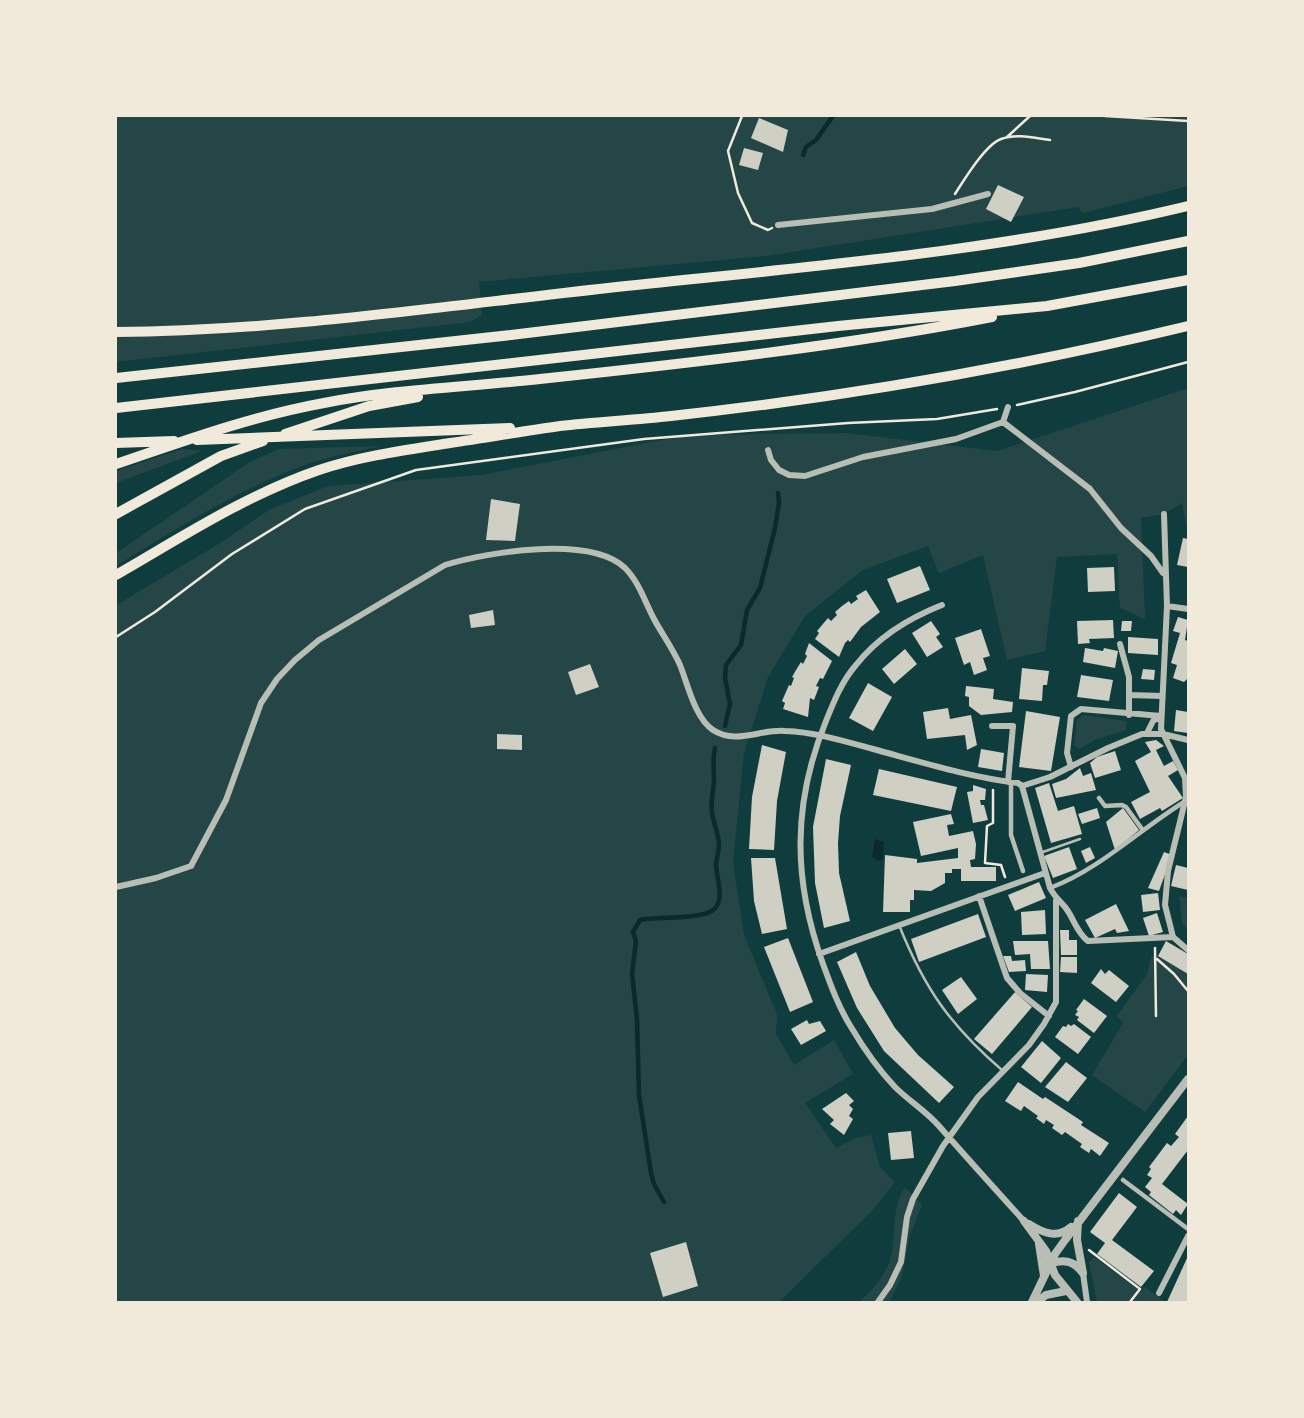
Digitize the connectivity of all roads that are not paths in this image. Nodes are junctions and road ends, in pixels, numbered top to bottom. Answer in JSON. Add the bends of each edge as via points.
{"nodes":[{"id":1,"x":988,"y":194,"type":"dead end"},
{"id":2,"x":1188,"y":206,"type":"edge"},
{"id":3,"x":778,"y":225,"type":"road end"},
{"id":4,"x":1188,"y":241,"type":"edge"},
{"id":5,"x":1188,"y":280,"type":"edge"},
{"id":6,"x":1046,"y":306,"type":"junction"},
{"id":7,"x":1188,"y":326,"type":"edge"},
{"id":8,"x":116,"y":332,"type":"edge"},
{"id":9,"x":116,"y":378,"type":"edge"},
{"id":10,"x":496,"y":384,"type":"junction"},
{"id":11,"x":1008,"y":407,"type":"road end"},
{"id":12,"x":116,"y":408,"type":"edge"},
{"id":13,"x":1003,"y":422,"type":"junction"},
{"id":14,"x":558,"y":427,"type":"junction"},
{"id":15,"x":116,"y":443,"type":"edge"},
{"id":16,"x":768,"y":450,"type":"dead end"},
{"id":17,"x":116,"y":464,"type":"edge"},
{"id":18,"x":116,"y":514,"type":"edge"},
{"id":19,"x":1164,"y":514,"type":"dead end"},
{"id":20,"x":116,"y":575,"type":"edge"},
{"id":21,"x":1165,"y":579,"type":"junction"},
{"id":22,"x":942,"y":605,"type":"dead end"},
{"id":23,"x":1167,"y":606,"type":"junction"},
{"id":24,"x":1188,"y":609,"type":"edge"},
{"id":25,"x":1120,"y":644,"type":"dead end"},
{"id":26,"x":1130,"y":695,"type":"junction"},
{"id":27,"x":1162,"y":696,"type":"junction"},
{"id":28,"x":1129,"y":715,"type":"junction"},
{"id":29,"x":1161,"y":716,"type":"junction"},
{"id":30,"x":992,"y":726,"type":"dead end"},
{"id":31,"x":1147,"y":733,"type":"junction"},
{"id":32,"x":1163,"y":734,"type":"junction"},
{"id":33,"x":820,"y":735,"type":"junction"},
{"id":34,"x":1188,"y":740,"type":"edge"},
{"id":35,"x":1071,"y":766,"type":"junction"},
{"id":36,"x":1187,"y":776,"type":"edge"},
{"id":37,"x":1010,"y":782,"type":"junction"},
{"id":38,"x":1023,"y":786,"type":"junction"},
{"id":39,"x":1099,"y":798,"type":"dead end"},
{"id":40,"x":1185,"y":802,"type":"junction"},
{"id":41,"x":1142,"y":829,"type":"junction"},
{"id":42,"x":1080,"y":839,"type":"dead end"},
{"id":43,"x":1040,"y":853,"type":"junction"},
{"id":44,"x":1023,"y":872,"type":"dead end"},
{"id":45,"x":1045,"y":873,"type":"junction"},
{"id":46,"x":116,"y":887,"type":"edge"},
{"id":47,"x":1050,"y":888,"type":"junction"},
{"id":48,"x":979,"y":896,"type":"junction"},
{"id":49,"x":1056,"y":900,"type":"junction"},
{"id":50,"x":899,"y":925,"type":"junction"},
{"id":51,"x":1172,"y":937,"type":"junction"},
{"id":52,"x":1188,"y":950,"type":"edge"},
{"id":53,"x":819,"y":954,"type":"junction"},
{"id":54,"x":1049,"y":1016,"type":"junction"},
{"id":55,"x":1003,"y":1071,"type":"junction"},
{"id":56,"x":1187,"y":1082,"type":"edge"},
{"id":57,"x":948,"y":1138,"type":"junction"},
{"id":58,"x":1123,"y":1180,"type":"dead end"},
{"id":59,"x":1079,"y":1220,"type":"junction"},
{"id":60,"x":1024,"y":1221,"type":"junction"},
{"id":61,"x":1188,"y":1229,"type":"edge"},
{"id":62,"x":1188,"y":1236,"type":"edge"},
{"id":63,"x":1065,"y":1240,"type":"junction"},
{"id":64,"x":1041,"y":1248,"type":"junction"},
{"id":65,"x":1051,"y":1263,"type":"junction"},
{"id":66,"x":1083,"y":1273,"type":"junction"},
{"id":67,"x":1045,"y":1276,"type":"junction"},
{"id":68,"x":1066,"y":1291,"type":"junction"},
{"id":69,"x":1159,"y":1293,"type":"dead end"},
{"id":70,"x":878,"y":1303,"type":"edge"},
{"id":71,"x":1032,"y":1303,"type":"edge"},
{"id":72,"x":1037,"y":1303,"type":"edge"},
{"id":73,"x":1077,"y":1303,"type":"edge"},
{"id":74,"x":1087,"y":1303,"type":"edge"}],
"edges":[{"from":1,"to":3,"type":"street","via":[[932,209]]},
{"from":2,"to":8,"type":"highway","via":[[1004,242],[831,264],[273,325]]},
{"from":4,"to":9,"type":"highway","via":[[955,281]]},
{"from":5,"to":6,"type":"highway"},
{"from":6,"to":10,"type":"highway","via":[[842,343]]},
{"from":6,"to":12,"type":"highway"},
{"from":7,"to":14,"type":"highway","via":[[1017,364],[835,396]]},
{"from":10,"to":17,"type":"highway","via":[[325,402]]},
{"from":10,"to":18,"type":"highway","via":[[369,406],[221,456]]},
{"from":11,"to":13,"type":"street"},
{"from":13,"to":16,"type":"street","via":[[956,439],[863,457],[805,476],[779,470]]},
{"from":13,"to":21,"type":"street","via":[[1090,489],[1161,567]]},
{"from":14,"to":15,"type":"highway"},
{"from":14,"to":20,"type":"highway","via":[[400,451],[319,470],[223,512]]},
{"from":19,"to":21,"type":"street"},
{"from":21,"to":23,"type":"street"},
{"from":22,"to":33,"type":"street","via":[[899,626],[855,665]]},
{"from":23,"to":24,"type":"street"},
{"from":23,"to":27,"type":"street"},
{"from":25,"to":26,"type":"street"},
{"from":26,"to":27,"type":"street"},
{"from":26,"to":28,"type":"street"},
{"from":27,"to":29,"type":"street"},
{"from":28,"to":29,"type":"street"},
{"from":28,"to":35,"type":"street","via":[[1081,709],[1071,716],[1067,753]]},
{"from":29,"to":31,"type":"street"},
{"from":29,"to":32,"type":"street"},
{"from":30,"to":37,"type":"street","via":[[1013,726]]},
{"from":31,"to":32,"type":"street"},
{"from":31,"to":35,"type":"street"},
{"from":32,"to":34,"type":"street"},
{"from":32,"to":36,"type":"street"},
{"from":33,"to":37,"type":"street"},
{"from":33,"to":46,"type":"street","via":[[763,731],[740,738],[710,729],[636,581],[623,566],[571,550],[467,558],[444,565],[319,640],[295,660],[261,703],[230,791],[191,866]]},
{"from":33,"to":53,"type":"street","via":[[802,800],[799,842],[807,916]]},
{"from":35,"to":38,"type":"street"},
{"from":36,"to":40,"type":"street"},
{"from":37,"to":38,"type":"street"},
{"from":37,"to":44,"type":"street","via":[[1011,835]]},
{"from":38,"to":43,"type":"street"},
{"from":39,"to":41,"type":"street","via":[[1105,806],[1126,807]]},
{"from":40,"to":41,"type":"street"},
{"from":40,"to":51,"type":"street","via":[[1165,894]]},
{"from":41,"to":47,"type":"street","via":[[1113,855]]},
{"from":42,"to":43,"type":"lane"},
{"from":43,"to":45,"type":"street"},
{"from":45,"to":47,"type":"street"},
{"from":45,"to":48,"type":"street"},
{"from":47,"to":49,"type":"street"},
{"from":48,"to":50,"type":"street"},
{"from":48,"to":54,"type":"street","via":[[1007,978]]},
{"from":49,"to":51,"type":"street","via":[[1088,941]]},
{"from":49,"to":54,"type":"street","via":[[1058,995]]},
{"from":50,"to":53,"type":"street"},
{"from":50,"to":55,"type":"lane","via":[[938,1003]]},
{"from":51,"to":52,"type":"street"},
{"from":53,"to":57,"type":"street","via":[[863,1047],[896,1088]]},
{"from":54,"to":55,"type":"street"},
{"from":55,"to":57,"type":"street"},
{"from":56,"to":59,"type":"street"},
{"from":57,"to":60,"type":"street"},
{"from":57,"to":70,"type":"street","via":[[913,1199],[901,1262]]},
{"from":58,"to":61,"type":"street"},
{"from":59,"to":60,"type":"street","via":[[1056,1234]]},
{"from":59,"to":63,"type":"street"},
{"from":59,"to":66,"type":"street"},
{"from":60,"to":64,"type":"street"},
{"from":62,"to":69,"type":"street"},
{"from":63,"to":64,"type":"street","via":[[1053,1239]]},
{"from":63,"to":65,"type":"street"},
{"from":64,"to":65,"type":"street"},
{"from":64,"to":67,"type":"street"},
{"from":65,"to":66,"type":"street","via":[[1074,1263]]},
{"from":65,"to":67,"type":"street"},
{"from":65,"to":68,"type":"street"},
{"from":66,"to":74,"type":"street"},
{"from":67,"to":71,"type":"street"},
{"from":68,"to":72,"type":"street","via":[[1046,1295]]},
{"from":68,"to":73,"type":"street"}]}
